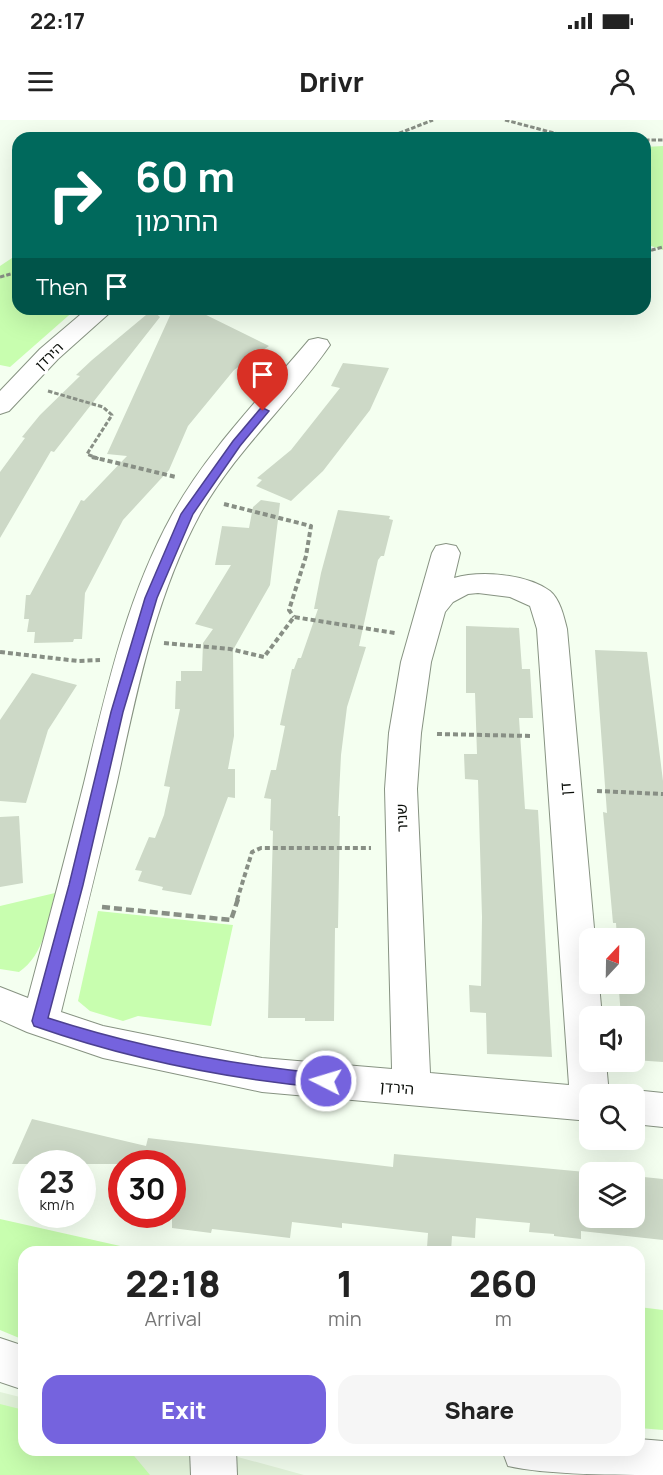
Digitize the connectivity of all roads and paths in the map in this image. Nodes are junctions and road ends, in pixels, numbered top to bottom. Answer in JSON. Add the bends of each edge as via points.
{"nodes":[{"id":1,"x":433,"y":120,"type":"edge"},
{"id":2,"x":505,"y":120,"type":"edge"},
{"id":3,"x":400,"y":132,"type":"edge"},
{"id":4,"x":544,"y":132,"type":"edge"},
{"id":5,"x":95,"y":315,"type":"edge"},
{"id":6,"x":318,"y":345,"type":"dead end"},
{"id":7,"x":47,"y":391,"type":"dead end"},
{"id":8,"x":0,"y":405,"type":"edge"},
{"id":9,"x":203,"y":491,"type":"junction"},
{"id":10,"x":446,"y":553,"type":"dead end"},
{"id":11,"x":430,"y":609,"type":"junction"},
{"id":12,"x":294,"y":617,"type":"junction"},
{"id":13,"x":397,"y":633,"type":"dead end"},
{"id":14,"x":134,"y":650,"type":"junction"},
{"id":15,"x":0,"y":652,"type":"edge"},
{"id":16,"x":433,"y":734,"type":"dead end"},
{"id":17,"x":562,"y":736,"type":"junction"},
{"id":18,"x":566,"y":790,"type":"junction"},
{"id":19,"x":663,"y":794,"type":"edge"},
{"id":20,"x":372,"y":848,"type":"dead end"},
{"id":21,"x":93,"y":906,"type":"dead end"},
{"id":22,"x":0,"y":1003,"type":"edge"},
{"id":23,"x":40,"y":1021,"type":"junction"},
{"id":24,"x":588,"y":1084,"type":"edge"},
{"id":25,"x":412,"y":1089,"type":"junction"},
{"id":26,"x":579,"y":1103,"type":"edge"},
{"id":27,"x":645,"y":1108,"type":"edge"},
{"id":28,"x":663,"y":1110,"type":"edge"},
{"id":29,"x":0,"y":1360,"type":"edge"},
{"id":30,"x":18,"y":1366,"type":"edge"},
{"id":31,"x":213,"y":1456,"type":"edge"},
{"id":32,"x":546,"y":1456,"type":"edge"},
{"id":33,"x":663,"y":1464,"type":"edge"},
{"id":34,"x":585,"y":1467,"type":"edge"},
{"id":35,"x":214,"y":1475,"type":"edge"}],
"edges":[{"from":1,"to":3,"type":"path"},
{"from":2,"to":4,"type":"path"},
{"from":5,"to":8,"type":"street","name":"הירדן","via":[[49,354]]},
{"from":6,"to":9,"type":"street","via":[[236,444]]},
{"from":7,"to":9,"type":"path","via":[[104,407],[112,415],[87,454],[91,458]]},
{"from":9,"to":12,"type":"path","via":[[311,526],[289,610]]},
{"from":9,"to":14,"type":"street","via":[[187,514],[164,565]]},
{"from":10,"to":11,"type":"street","name":"שניר"},
{"from":11,"to":17,"type":"street","name":"דן","via":[[443,595],[462,585],[478,583],[513,587],[541,599],[552,629]]},
{"from":11,"to":25,"type":"street","name":"שניר","via":[[412,684],[401,789]]},
{"from":12,"to":13,"type":"path"},
{"from":12,"to":14,"type":"path","via":[[264,657],[230,648]]},
{"from":14,"to":15,"type":"path","via":[[78,661]]},
{"from":14,"to":23,"type":"street"},
{"from":16,"to":17,"type":"path"},
{"from":17,"to":18,"type":"street","name":"דן"},
{"from":18,"to":19,"type":"path"},
{"from":18,"to":24,"type":"street","name":"דן"},
{"from":20,"to":21,"type":"path","via":[[261,848],[252,852],[231,920]]},
{"from":22,"to":23,"type":"street","name":"הירדן"},
{"from":23,"to":25,"type":"street","name":"הירדן","via":[[103,1042],[262,1075]]},
{"from":25,"to":26,"type":"street","name":"הירדן"},
{"from":27,"to":28,"type":"street"},
{"from":29,"to":30,"type":"street"},
{"from":31,"to":35,"type":"street"},
{"from":32,"to":34,"type":"street"},
{"from":33,"to":34,"type":"street"}]}
